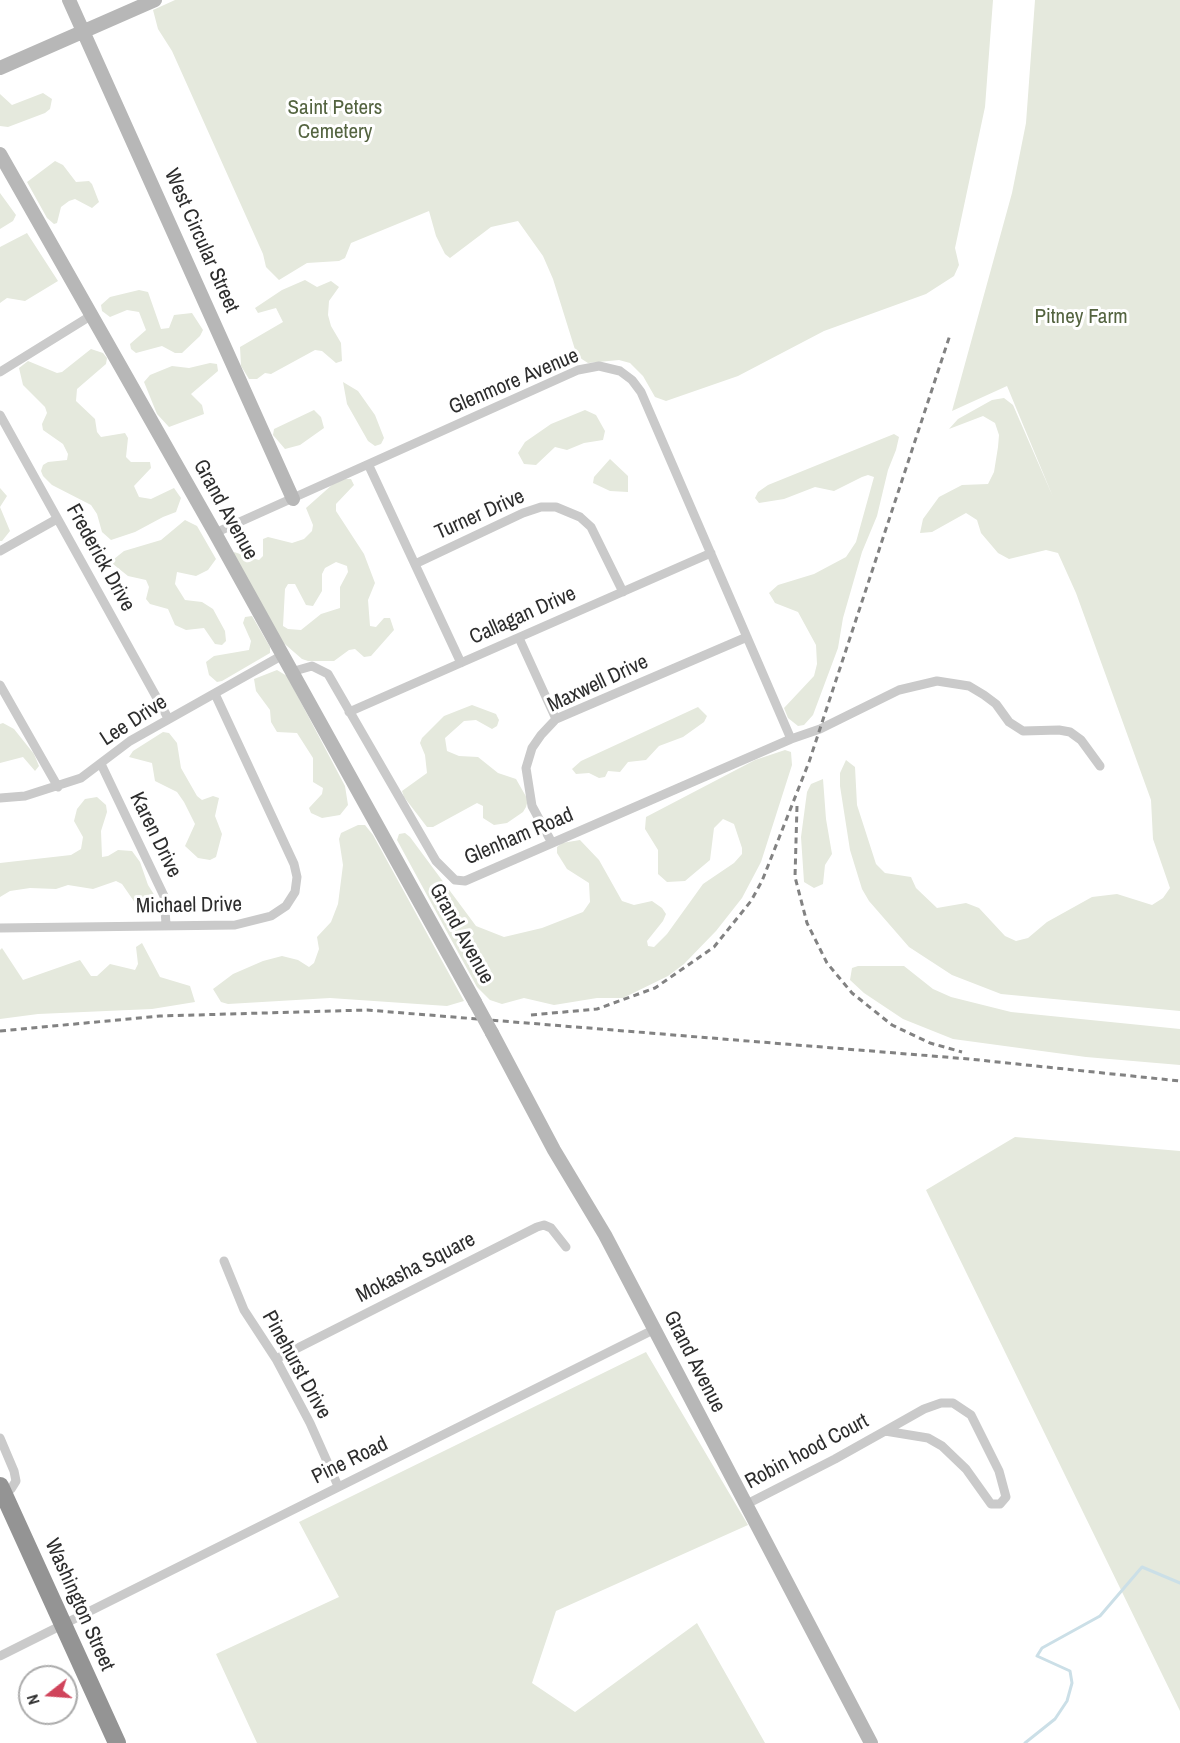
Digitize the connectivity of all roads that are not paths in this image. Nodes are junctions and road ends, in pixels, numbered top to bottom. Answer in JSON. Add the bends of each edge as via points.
{"nodes":[{"id":1,"x":69,"y":0,"type":"edge"},
{"id":2,"x":155,"y":0,"type":"edge"},
{"id":3,"x":84,"y":31,"type":"junction"},
{"id":4,"x":0,"y":68,"type":"edge"},
{"id":5,"x":0,"y":154,"type":"edge"},
{"id":6,"x":92,"y":315,"type":"junction"},
{"id":7,"x":0,"y":372,"type":"edge"},
{"id":8,"x":0,"y":415,"type":"edge"},
{"id":9,"x":369,"y":466,"type":"junction"},
{"id":10,"x":293,"y":499,"type":"junction"},
{"id":11,"x":57,"y":519,"type":"junction"},
{"id":12,"x":215,"y":533,"type":"junction"},
{"id":13,"x":0,"y":551,"type":"edge"},
{"id":14,"x":711,"y":554,"type":"junction"},
{"id":15,"x":415,"y":564,"type":"junction"},
{"id":16,"x":623,"y":592,"type":"junction"},
{"id":17,"x":747,"y":637,"type":"junction"},
{"id":18,"x":519,"y":638,"type":"junction"},
{"id":19,"x":281,"y":656,"type":"junction"},
{"id":20,"x":461,"y":663,"type":"junction"},
{"id":21,"x":291,"y":672,"type":"junction"},
{"id":22,"x":0,"y":685,"type":"edge"},
{"id":23,"x":215,"y":694,"type":"junction"},
{"id":24,"x":350,"y":712,"type":"junction"},
{"id":25,"x":168,"y":718,"type":"junction"},
{"id":26,"x":556,"y":719,"type":"junction"},
{"id":27,"x":791,"y":739,"type":"junction"},
{"id":28,"x":101,"y":764,"type":"junction"},
{"id":29,"x":1100,"y":766,"type":"dead end"},
{"id":30,"x":58,"y":787,"type":"junction"},
{"id":31,"x":0,"y":798,"type":"edge"},
{"id":32,"x":552,"y":843,"type":"junction"},
{"id":33,"x":166,"y":924,"type":"junction"},
{"id":34,"x":0,"y":928,"type":"edge"},
{"id":35,"x":566,"y":1247,"type":"dead end"},
{"id":36,"x":224,"y":1262,"type":"dead end"},
{"id":37,"x":653,"y":1330,"type":"junction"},
{"id":38,"x":276,"y":1359,"type":"junction"},
{"id":39,"x":885,"y":1431,"type":"junction"},
{"id":40,"x":0,"y":1438,"type":"edge"},
{"id":41,"x":338,"y":1486,"type":"junction"},
{"id":42,"x":1,"y":1489,"type":"edge"},
{"id":43,"x":745,"y":1505,"type":"junction"},
{"id":44,"x":63,"y":1626,"type":"junction"},
{"id":45,"x":0,"y":1656,"type":"edge"},
{"id":46,"x":117,"y":1743,"type":"edge"},
{"id":47,"x":870,"y":1743,"type":"edge"}],
"edges":[{"from":1,"to":3,"type":"street","name":"West Circular Street"},
{"from":2,"to":3,"type":"street"},
{"from":3,"to":4,"type":"street"},
{"from":3,"to":10,"type":"street","name":"West Circular Street"},
{"from":5,"to":6,"type":"street","name":"Grand Avenue"},
{"from":6,"to":7,"type":"street"},
{"from":6,"to":12,"type":"street","name":"Grand Avenue"},
{"from":8,"to":11,"type":"street","name":"Frederick Drive"},
{"from":9,"to":10,"type":"street","name":"Glenmore Avenue"},
{"from":9,"to":14,"type":"street","name":"Glenmore Avenue","via":[[578,370],[599,366],[620,371],[641,392]]},
{"from":9,"to":15,"type":"street"},
{"from":10,"to":12,"type":"street","name":"Glenmore Avenue"},
{"from":11,"to":13,"type":"street"},
{"from":11,"to":25,"type":"street","name":"Frederick Drive"},
{"from":12,"to":19,"type":"street","name":"Grand Avenue"},
{"from":14,"to":16,"type":"street","name":"Callagan Drive"},
{"from":14,"to":17,"type":"street","name":"Glenmore Avenue"},
{"from":15,"to":16,"type":"street","name":"Turner Drive","via":[[523,513],[556,507],[580,517],[591,527]]},
{"from":15,"to":20,"type":"street"},
{"from":16,"to":18,"type":"street","name":"Callagan Drive"},
{"from":17,"to":26,"type":"street","name":"Maxwell Drive"},
{"from":17,"to":27,"type":"street","name":"Glenmore Avenue"},
{"from":18,"to":20,"type":"street","name":"Callagan Drive"},
{"from":18,"to":26,"type":"street"},
{"from":19,"to":21,"type":"street","name":"Grand Avenue"},
{"from":19,"to":23,"type":"street","name":"Lee Drive"},
{"from":20,"to":24,"type":"street","name":"Callagan Drive"},
{"from":21,"to":24,"type":"street","name":"Glenham Road","via":[[312,666],[328,674]]},
{"from":21,"to":37,"type":"street","name":"Grand Avenue","bridge":true,"via":[[554,1150],[605,1235]]},
{"from":22,"to":30,"type":"street"},
{"from":23,"to":25,"type":"street","name":"Lee Drive"},
{"from":23,"to":33,"type":"street","name":"Michael Drive","via":[[294,864],[295,892],[286,906],[253,922]]},
{"from":24,"to":32,"type":"street","name":"Glenham Road","via":[[436,861],[455,880],[465,881]]},
{"from":25,"to":28,"type":"street","name":"Lee Drive"},
{"from":26,"to":32,"type":"street","name":"Maxwell Drive","via":[[532,748],[526,768],[532,806]]},
{"from":27,"to":29,"type":"street","name":"Glenham Road","via":[[915,685],[937,681],[959,684],[984,695],[1023,731],[1070,732]]},
{"from":27,"to":32,"type":"street","name":"Glenham Road"},
{"from":28,"to":30,"type":"street","name":"Lee Drive"},
{"from":28,"to":33,"type":"street","name":"Karen Drive","via":[[164,896]]},
{"from":30,"to":31,"type":"street","name":"Lee Drive"},
{"from":33,"to":34,"type":"street","name":"Michael Drive"},
{"from":35,"to":38,"type":"street","name":"Mokasha Square","via":[[551,1228],[537,1227]]},
{"from":36,"to":38,"type":"street","name":"Pinehurst Drive","via":[[244,1310]]},
{"from":37,"to":41,"type":"street","name":"Pine Road"},
{"from":37,"to":43,"type":"street","name":"Grand Avenue"},
{"from":38,"to":41,"type":"street","name":"Pinehurst Drive"},
{"from":39,"to":39,"type":"street","name":"Robin hood Court","via":[[941,1403],[964,1408],[999,1471],[1006,1497],[1000,1504],[991,1504],[966,1468],[928,1438]]},
{"from":39,"to":43,"type":"street","name":"Robin hood Court"},
{"from":40,"to":42,"type":"street","via":[[16,1481],[11,1489]]},
{"from":41,"to":44,"type":"street","name":"Pine Road"},
{"from":42,"to":44,"type":"highway","name":"Washington Street"},
{"from":43,"to":47,"type":"street","name":"Grand Avenue"},
{"from":44,"to":45,"type":"street","name":"Pine Road"},
{"from":44,"to":46,"type":"highway","name":"Washington Street"}]}
